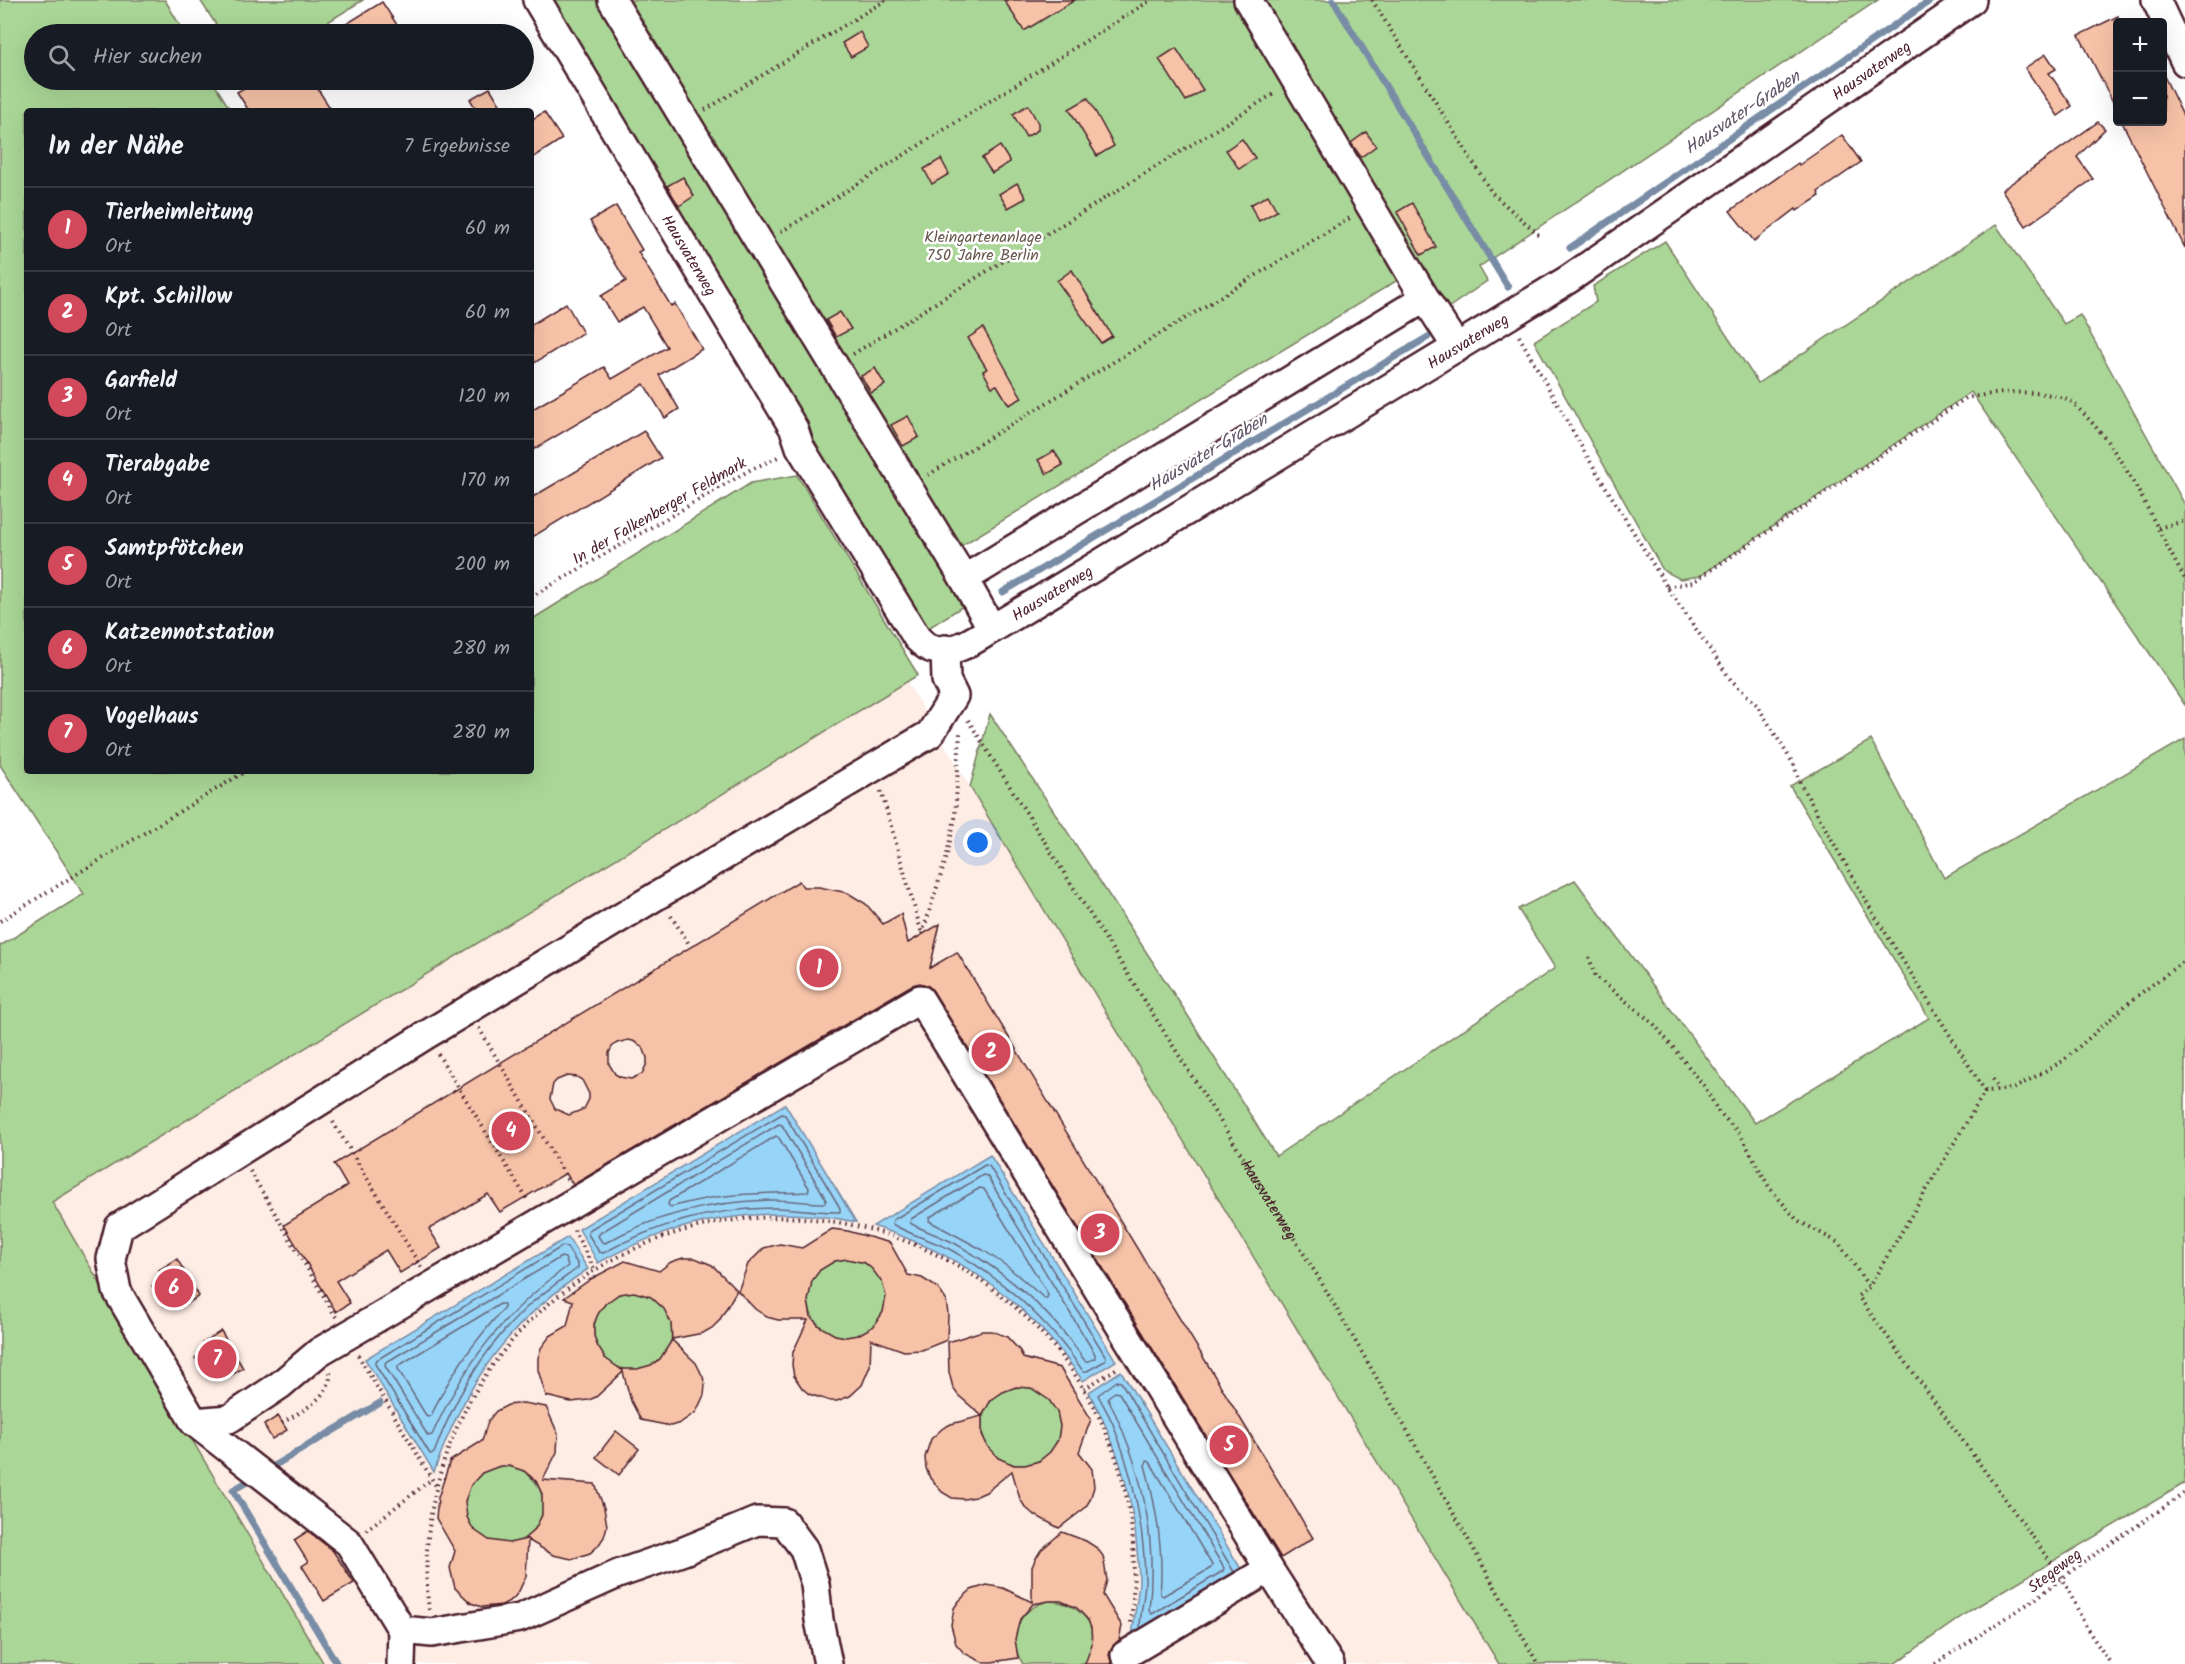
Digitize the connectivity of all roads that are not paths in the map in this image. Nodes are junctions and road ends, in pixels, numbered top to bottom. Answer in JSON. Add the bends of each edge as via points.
{"nodes":[{"id":1,"x":537,"y":0,"type":"edge"},
{"id":2,"x":612,"y":0,"type":"edge"},
{"id":3,"x":1248,"y":0,"type":"edge"},
{"id":4,"x":1972,"y":0,"type":"edge"},
{"id":5,"x":2156,"y":0,"type":"edge"},
{"id":6,"x":2185,"y":62,"type":"edge"},
{"id":7,"x":1425,"y":298,"type":"junction"},
{"id":8,"x":1457,"y":348,"type":"junction"},
{"id":9,"x":964,"y":579,"type":"junction"},
{"id":10,"x":992,"y":629,"type":"junction"},
{"id":11,"x":945,"y":649,"type":"junction"},
{"id":12,"x":194,"y":1422,"type":"junction"},
{"id":13,"x":1269,"y":1569,"type":"junction"},
{"id":14,"x":402,"y":1630,"type":"junction"},
{"id":15,"x":1159,"y":1633,"type":"junction"},
{"id":16,"x":1125,"y":1655,"type":"dead end"},
{"id":17,"x":1328,"y":1663,"type":"edge"},
{"id":18,"x":401,"y":1664,"type":"edge"},
{"id":19,"x":828,"y":1664,"type":"edge"},
{"id":20,"x":1154,"y":1664,"type":"edge"}],
"edges":[{"from":1,"to":11,"type":"street","name":"Hausvaterweg","via":[[917,638],[932,649]]},
{"from":2,"to":9,"type":"street"},
{"from":3,"to":7,"type":"street"},
{"from":4,"to":8,"type":"street","name":"Hausvaterweg","via":[[1569,279]]},
{"from":5,"to":6,"type":"street"},
{"from":7,"to":8,"type":"street"},
{"from":7,"to":9,"type":"street"},
{"from":8,"to":10,"type":"street","name":"Hausvaterweg"},
{"from":9,"to":10,"type":"street"},
{"from":10,"to":11,"type":"street","name":"Hausvaterweg","via":[[965,645]]},
{"from":11,"to":12,"type":"street","via":[[946,680],[954,696],[930,734],[426,1035],[119,1227],[111,1259],[117,1291]]},
{"from":12,"to":13,"type":"street","via":[[229,1419],[325,1348],[920,999]]},
{"from":12,"to":14,"type":"street","via":[[349,1543]]},
{"from":13,"to":15,"type":"street"},
{"from":13,"to":17,"type":"street"},
{"from":14,"to":18,"type":"street"},
{"from":14,"to":19,"type":"street","via":[[432,1634],[520,1618],[618,1574],[757,1521],[784,1522],[804,1549],[815,1584]]},
{"from":15,"to":16,"type":"street"},
{"from":15,"to":20,"type":"street"}]}
